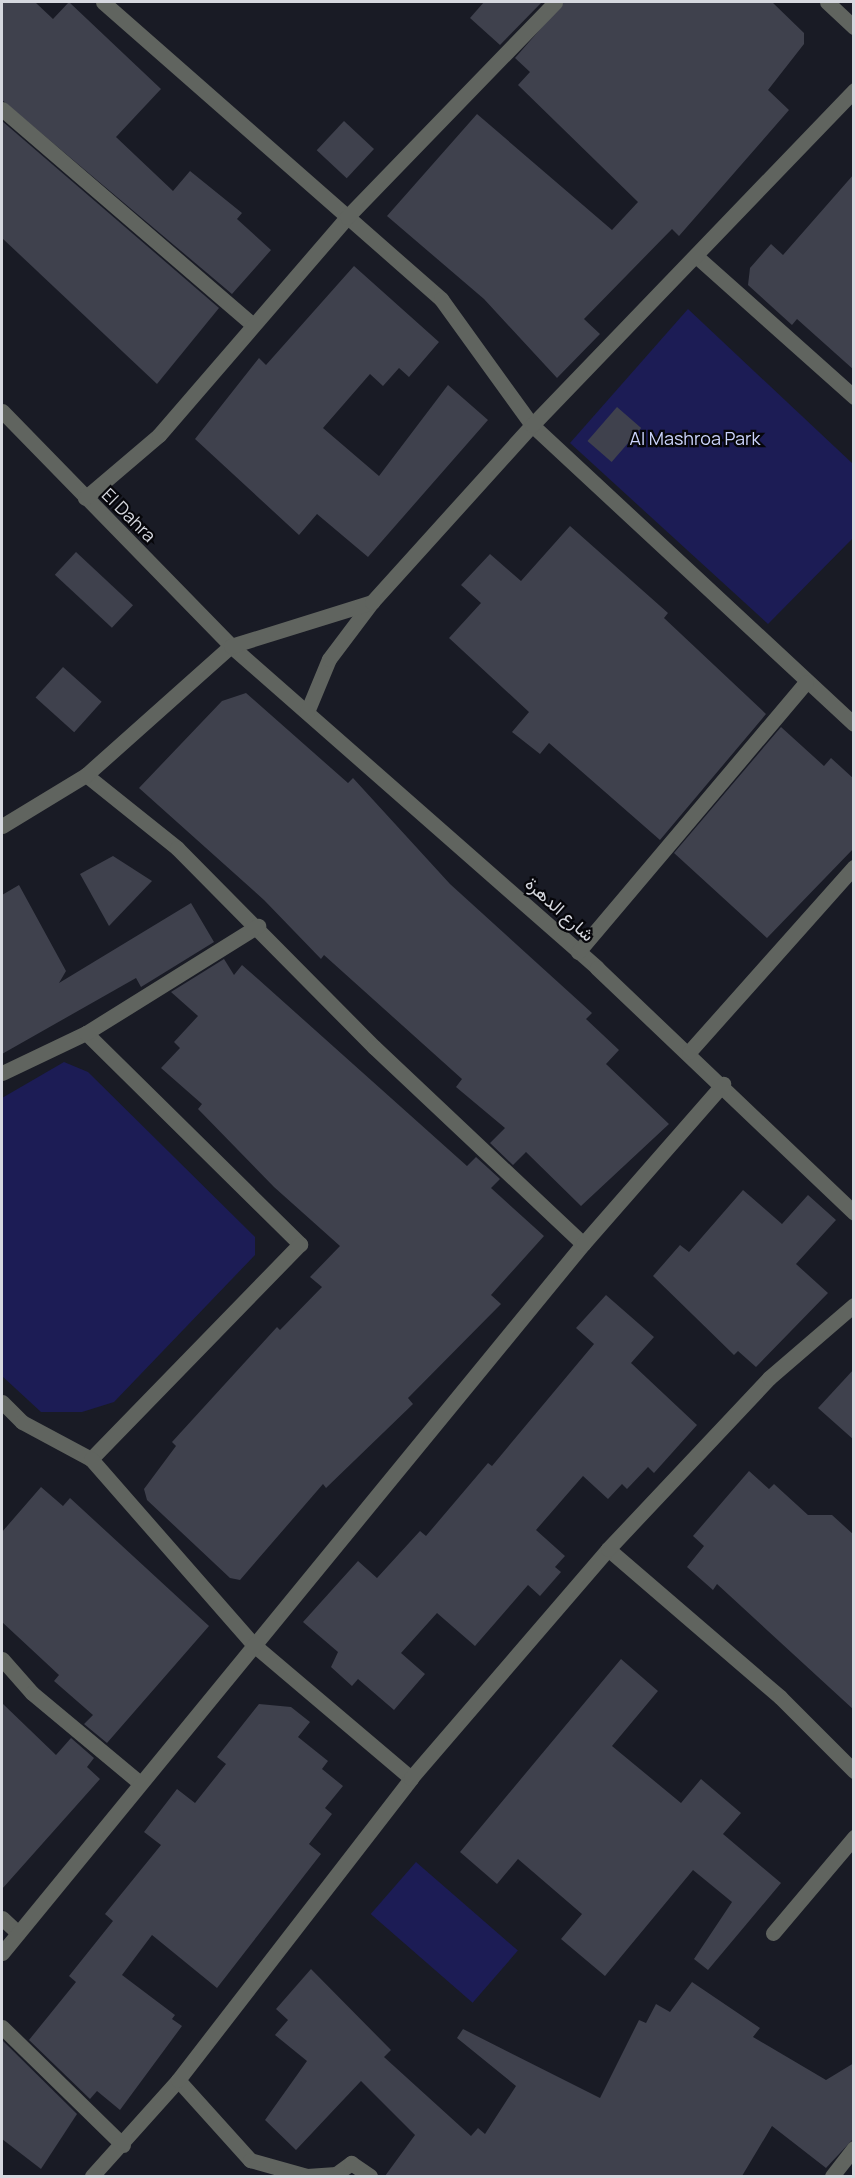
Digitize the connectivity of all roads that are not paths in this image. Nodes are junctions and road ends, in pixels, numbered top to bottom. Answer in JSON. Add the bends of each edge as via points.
{"nodes":[{"id":1,"x":103,"y":2,"type":"edge"},
{"id":2,"x":555,"y":2,"type":"edge"},
{"id":3,"x":827,"y":2,"type":"edge"},
{"id":4,"x":854,"y":27,"type":"edge"},
{"id":5,"x":854,"y":90,"type":"edge"},
{"id":6,"x":2,"y":109,"type":"edge"},
{"id":7,"x":347,"y":217,"type":"junction"},
{"id":8,"x":696,"y":256,"type":"junction"},
{"id":9,"x":253,"y":324,"type":"junction"},
{"id":10,"x":854,"y":397,"type":"edge"},
{"id":11,"x":2,"y":411,"type":"edge"},
{"id":12,"x":532,"y":425,"type":"junction"},
{"id":13,"x":85,"y":498,"type":"junction"},
{"id":14,"x":372,"y":602,"type":"junction"},
{"id":15,"x":231,"y":646,"type":"junction"},
{"id":16,"x":806,"y":682,"type":"junction"},
{"id":17,"x":307,"y":712,"type":"junction"},
{"id":18,"x":854,"y":724,"type":"edge"},
{"id":19,"x":86,"y":775,"type":"junction"},
{"id":20,"x":2,"y":826,"type":"edge"},
{"id":21,"x":854,"y":867,"type":"edge"},
{"id":22,"x":258,"y":926,"type":"junction"},
{"id":23,"x":578,"y":952,"type":"junction"},
{"id":24,"x":86,"y":1033,"type":"junction"},
{"id":25,"x":689,"y":1052,"type":"junction"},
{"id":26,"x":2,"y":1073,"type":"edge"},
{"id":27,"x":723,"y":1084,"type":"junction"},
{"id":28,"x":854,"y":1213,"type":"edge"},
{"id":29,"x":583,"y":1244,"type":"junction"},
{"id":30,"x":854,"y":1305,"type":"edge"},
{"id":31,"x":2,"y":1402,"type":"edge"},
{"id":32,"x":91,"y":1459,"type":"junction"},
{"id":33,"x":608,"y":1549,"type":"junction"},
{"id":34,"x":254,"y":1645,"type":"junction"},
{"id":35,"x":2,"y":1659,"type":"edge"},
{"id":36,"x":854,"y":1771,"type":"edge"},
{"id":37,"x":411,"y":1778,"type":"junction"},
{"id":38,"x":140,"y":1783,"type":"junction"},
{"id":39,"x":854,"y":1837,"type":"edge"},
{"id":40,"x":2,"y":1918,"type":"edge"},
{"id":41,"x":773,"y":1932,"type":"dead end"},
{"id":42,"x":18,"y":1933,"type":"junction"},
{"id":43,"x":2,"y":1953,"type":"edge"},
{"id":44,"x":2,"y":2026,"type":"edge"},
{"id":45,"x":178,"y":2080,"type":"junction"},
{"id":46,"x":123,"y":2145,"type":"junction"},
{"id":47,"x":854,"y":2148,"type":"edge"},
{"id":48,"x":92,"y":2176,"type":"edge"},
{"id":49,"x":370,"y":2176,"type":"edge"},
{"id":50,"x":832,"y":2176,"type":"edge"}],
"edges":[{"from":1,"to":7,"type":"street"},
{"from":2,"to":7,"type":"street"},
{"from":3,"to":4,"type":"street"},
{"from":5,"to":8,"type":"street"},
{"from":6,"to":9,"type":"street"},
{"from":7,"to":9,"type":"street"},
{"from":7,"to":12,"type":"street","via":[[441,299]]},
{"from":8,"to":10,"type":"street"},
{"from":8,"to":12,"type":"street"},
{"from":9,"to":13,"type":"street","via":[[159,435]]},
{"from":11,"to":13,"type":"street","name":"El Dahra"},
{"from":12,"to":14,"type":"street"},
{"from":12,"to":16,"type":"street"},
{"from":13,"to":15,"type":"street","name":"El Dahra"},
{"from":14,"to":15,"type":"street"},
{"from":14,"to":17,"type":"street","via":[[329,659]]},
{"from":15,"to":17,"type":"street","name":"شارع الدهرة"},
{"from":15,"to":19,"type":"street"},
{"from":16,"to":18,"type":"street"},
{"from":16,"to":23,"type":"street"},
{"from":17,"to":23,"type":"street","name":"شارع الدهرة"},
{"from":19,"to":20,"type":"street"},
{"from":19,"to":22,"type":"street","via":[[177,848]]},
{"from":21,"to":25,"type":"street"},
{"from":22,"to":24,"type":"street"},
{"from":22,"to":29,"type":"street","via":[[374,1047]]},
{"from":23,"to":25,"type":"street","name":"شارع الدهرة"},
{"from":24,"to":26,"type":"street"},
{"from":24,"to":32,"type":"street","via":[[300,1244]]},
{"from":25,"to":27,"type":"street","name":"شارع الدهرة"},
{"from":27,"to":28,"type":"street","name":"شارع الدهرة"},
{"from":27,"to":29,"type":"street"},
{"from":29,"to":34,"type":"street"},
{"from":30,"to":33,"type":"street","via":[[769,1378]]},
{"from":31,"to":32,"type":"street","via":[[22,1422]]},
{"from":32,"to":34,"type":"street"},
{"from":33,"to":36,"type":"street","via":[[780,1697]]},
{"from":33,"to":37,"type":"street"},
{"from":34,"to":37,"type":"street"},
{"from":34,"to":38,"type":"street"},
{"from":35,"to":38,"type":"street","via":[[32,1693]]},
{"from":37,"to":45,"type":"street"},
{"from":38,"to":42,"type":"street"},
{"from":39,"to":41,"type":"street"},
{"from":40,"to":42,"type":"street"},
{"from":42,"to":43,"type":"street"},
{"from":44,"to":46,"type":"street"},
{"from":45,"to":46,"type":"street"},
{"from":45,"to":49,"type":"street","via":[[250,2160],[307,2176],[336,2174],[351,2163]]},
{"from":46,"to":48,"type":"street"},
{"from":47,"to":50,"type":"street"}]}
